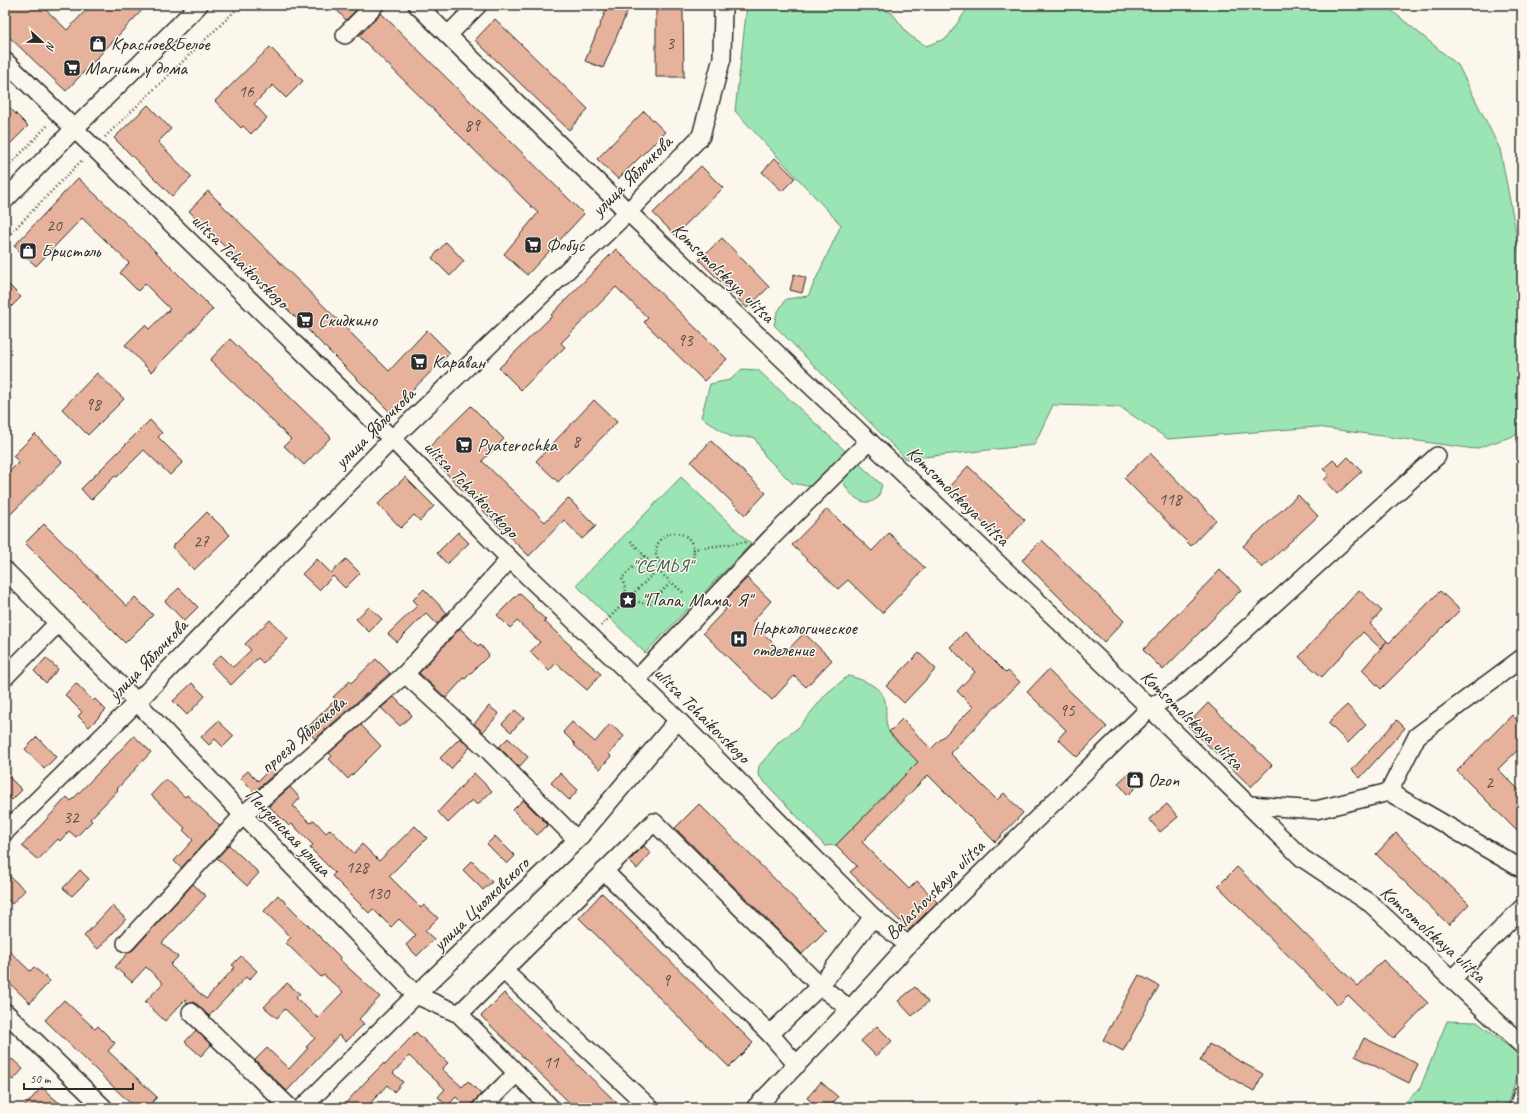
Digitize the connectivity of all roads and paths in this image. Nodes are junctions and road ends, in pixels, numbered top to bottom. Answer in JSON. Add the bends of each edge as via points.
{"nodes":[{"id":1,"x":199,"y":5,"type":"edge"},
{"id":2,"x":241,"y":5,"type":"edge"},
{"id":3,"x":375,"y":5,"type":"edge"},
{"id":4,"x":417,"y":5,"type":"edge"},
{"id":5,"x":478,"y":5,"type":"edge"},
{"id":6,"x":723,"y":5,"type":"edge"},
{"id":7,"x":345,"y":35,"type":"dead end"},
{"id":8,"x":448,"y":35,"type":"junction"},
{"id":9,"x":5,"y":61,"type":"edge"},
{"id":10,"x":59,"y":114,"type":"junction"},
{"id":11,"x":74,"y":129,"type":"junction"},
{"id":12,"x":94,"y":148,"type":"junction"},
{"id":13,"x":5,"y":170,"type":"edge"},
{"id":14,"x":5,"y":200,"type":"edge"},
{"id":15,"x":628,"y":212,"type":"junction"},
{"id":16,"x":5,"y":239,"type":"edge"},
{"id":17,"x":392,"y":439,"type":"junction"},
{"id":18,"x":868,"y":441,"type":"junction"},
{"id":19,"x":1436,"y":456,"type":"dead end"},
{"id":20,"x":631,"y":541,"type":"dead end"},
{"id":21,"x":748,"y":542,"type":"dead end"},
{"id":22,"x":693,"y":549,"type":"junction"},
{"id":23,"x":644,"y":556,"type":"junction"},
{"id":24,"x":510,"y":559,"type":"junction"},
{"id":25,"x":662,"y":565,"type":"junction"},
{"id":26,"x":5,"y":570,"type":"edge"},
{"id":27,"x":657,"y":570,"type":"junction"},
{"id":28,"x":671,"y":582,"type":"junction"},
{"id":29,"x":686,"y":594,"type":"dead end"},
{"id":30,"x":628,"y":599,"type":"junction"},
{"id":31,"x":58,"y":623,"type":"junction"},
{"id":32,"x":591,"y":637,"type":"junction"},
{"id":33,"x":1522,"y":658,"type":"edge"},
{"id":34,"x":405,"y":674,"type":"junction"},
{"id":35,"x":5,"y":677,"type":"edge"},
{"id":36,"x":636,"y":680,"type":"junction"},
{"id":37,"x":137,"y":702,"type":"junction"},
{"id":38,"x":1150,"y":708,"type":"junction"},
{"id":39,"x":678,"y":720,"type":"junction"},
{"id":40,"x":1389,"y":792,"type":"junction"},
{"id":41,"x":1250,"y":805,"type":"junction"},
{"id":42,"x":243,"y":815,"type":"junction"},
{"id":43,"x":5,"y":832,"type":"edge"},
{"id":44,"x":577,"y":840,"type":"junction"},
{"id":45,"x":1522,"y":869,"type":"edge"},
{"id":46,"x":604,"y":871,"type":"junction"},
{"id":47,"x":1522,"y":908,"type":"edge"},
{"id":48,"x":873,"y":917,"type":"junction"},
{"id":49,"x":126,"y":943,"type":"dead end"},
{"id":50,"x":908,"y":945,"type":"junction"},
{"id":51,"x":504,"y":971,"type":"junction"},
{"id":52,"x":1452,"y":979,"type":"junction"},
{"id":53,"x":820,"y":986,"type":"junction"},
{"id":54,"x":416,"y":995,"type":"junction"},
{"id":55,"x":850,"y":1010,"type":"junction"},
{"id":56,"x":5,"y":1012,"type":"edge"},
{"id":57,"x":191,"y":1012,"type":"dead end"},
{"id":58,"x":459,"y":1014,"type":"junction"},
{"id":59,"x":770,"y":1034,"type":"junction"},
{"id":60,"x":1522,"y":1045,"type":"edge"},
{"id":61,"x":797,"y":1065,"type":"junction"},
{"id":62,"x":517,"y":1073,"type":"junction"},
{"id":63,"x":1522,"y":1095,"type":"edge"},
{"id":64,"x":104,"y":1108,"type":"edge"},
{"id":65,"x":290,"y":1108,"type":"edge"},
{"id":66,"x":302,"y":1108,"type":"edge"},
{"id":67,"x":481,"y":1108,"type":"edge"},
{"id":68,"x":551,"y":1108,"type":"edge"},
{"id":69,"x":650,"y":1108,"type":"edge"},
{"id":70,"x":755,"y":1108,"type":"edge"},
{"id":71,"x":1518,"y":1108,"type":"edge"}],
"edges":[{"from":1,"to":11,"type":"street"},
{"from":2,"to":12,"type":"path"},
{"from":3,"to":7,"type":"street"},
{"from":4,"to":8,"type":"street","name":"Komsomolskaya ulitsa"},
{"from":5,"to":8,"type":"street"},
{"from":6,"to":15,"type":"street","name":"улица Яблочкова","via":[[722,58],[701,136]]},
{"from":8,"to":15,"type":"street","name":"Komsomolskaya ulitsa"},
{"from":9,"to":10,"type":"street","name":"ulitsa Tchaikovskogo"},
{"from":10,"to":11,"type":"street","name":"ulitsa Tchaikovskogo"},
{"from":10,"to":13,"type":"path"},
{"from":11,"to":12,"type":"street","name":"ulitsa Tchaikovskogo"},
{"from":11,"to":14,"type":"street"},
{"from":12,"to":16,"type":"path"},
{"from":12,"to":17,"type":"street","name":"ulitsa Tchaikovskogo"},
{"from":15,"to":17,"type":"street","name":"улица Яблочкова"},
{"from":15,"to":18,"type":"street","name":"Komsomolskaya ulitsa"},
{"from":17,"to":24,"type":"street","name":"ulitsa Tchaikovskogo"},
{"from":17,"to":37,"type":"street","name":"улица Яблочкова"},
{"from":18,"to":36,"type":"street","via":[[772,537]]},
{"from":18,"to":38,"type":"street","name":"Komsomolskaya ulitsa"},
{"from":19,"to":38,"type":"street","name":"Balashovskaya ulitsa","via":[[1180,689]]},
{"from":20,"to":23,"type":"path"},
{"from":21,"to":22,"type":"path"},
{"from":22,"to":25,"type":"path","via":[[693,558],[681,570],[669,570]]},
{"from":22,"to":25,"type":"path","via":[[684,536],[666,536],[656,551]]},
{"from":23,"to":27,"type":"path"},
{"from":23,"to":30,"type":"path","via":[[622,578]]},
{"from":24,"to":32,"type":"street","name":"ulitsa Tchaikovskogo"},
{"from":24,"to":34,"type":"street","name":"проезд Яблочкова"},
{"from":25,"to":27,"type":"path"},
{"from":26,"to":31,"type":"street","name":"Пензенская улица"},
{"from":27,"to":28,"type":"path"},
{"from":27,"to":30,"type":"path"},
{"from":28,"to":29,"type":"path"},
{"from":28,"to":30,"type":"path","via":[[649,605]]},
{"from":30,"to":32,"type":"path"},
{"from":31,"to":35,"type":"street"},
{"from":31,"to":37,"type":"street","name":"Пензенская улица"},
{"from":32,"to":36,"type":"street","name":"ulitsa Tchaikovskogo"},
{"from":33,"to":40,"type":"street","via":[[1417,736]]},
{"from":34,"to":42,"type":"street","name":"проезд Яблочкова"},
{"from":34,"to":44,"type":"street","via":[[490,752]]},
{"from":36,"to":39,"type":"street","name":"ulitsa Tchaikovskogo"},
{"from":37,"to":42,"type":"street","name":"Пензенская улица"},
{"from":37,"to":43,"type":"street","name":"улица Яблочкова"},
{"from":38,"to":41,"type":"street","name":"Komsomolskaya ulitsa"},
{"from":38,"to":50,"type":"street","name":"Balashovskaya ulitsa"},
{"from":39,"to":44,"type":"street","name":"улица Циолковского"},
{"from":39,"to":48,"type":"street","name":"ulitsa Tchaikovskogo"},
{"from":40,"to":41,"type":"street","via":[[1316,810]]},
{"from":40,"to":45,"type":"street"},
{"from":41,"to":52,"type":"street","name":"Komsomolskaya ulitsa","via":[[1302,858],[1371,904]]},
{"from":42,"to":49,"type":"street","name":"проезд Яблочкова"},
{"from":42,"to":54,"type":"street","name":"Пензенская улица"},
{"from":44,"to":54,"type":"street","name":"улица Циолковского"},
{"from":46,"to":51,"type":"street"},
{"from":46,"to":53,"type":"street","via":[[654,822]]},
{"from":46,"to":59,"type":"street"},
{"from":47,"to":52,"type":"street"},
{"from":48,"to":50,"type":"street","name":"ulitsa Tchaikovskogo"},
{"from":48,"to":53,"type":"street"},
{"from":50,"to":55,"type":"street","name":"Balashovskaya ulitsa"},
{"from":51,"to":58,"type":"street"},
{"from":51,"to":69,"type":"street"},
{"from":52,"to":60,"type":"street","name":"Komsomolskaya ulitsa"},
{"from":53,"to":55,"type":"street"},
{"from":53,"to":59,"type":"street"},
{"from":54,"to":58,"type":"street","name":"Пензенская улица"},
{"from":54,"to":66,"type":"street","name":"улица Циолковского"},
{"from":55,"to":61,"type":"street","name":"Balashovskaya ulitsa"},
{"from":56,"to":64,"type":"street"},
{"from":57,"to":65,"type":"street"},
{"from":58,"to":62,"type":"street","name":"Пензенская улица"},
{"from":59,"to":61,"type":"street"},
{"from":61,"to":70,"type":"street","name":"Balashovskaya ulitsa"},
{"from":62,"to":67,"type":"street"},
{"from":62,"to":68,"type":"street","name":"Пензенская улица"},
{"from":63,"to":71,"type":"street"}]}
